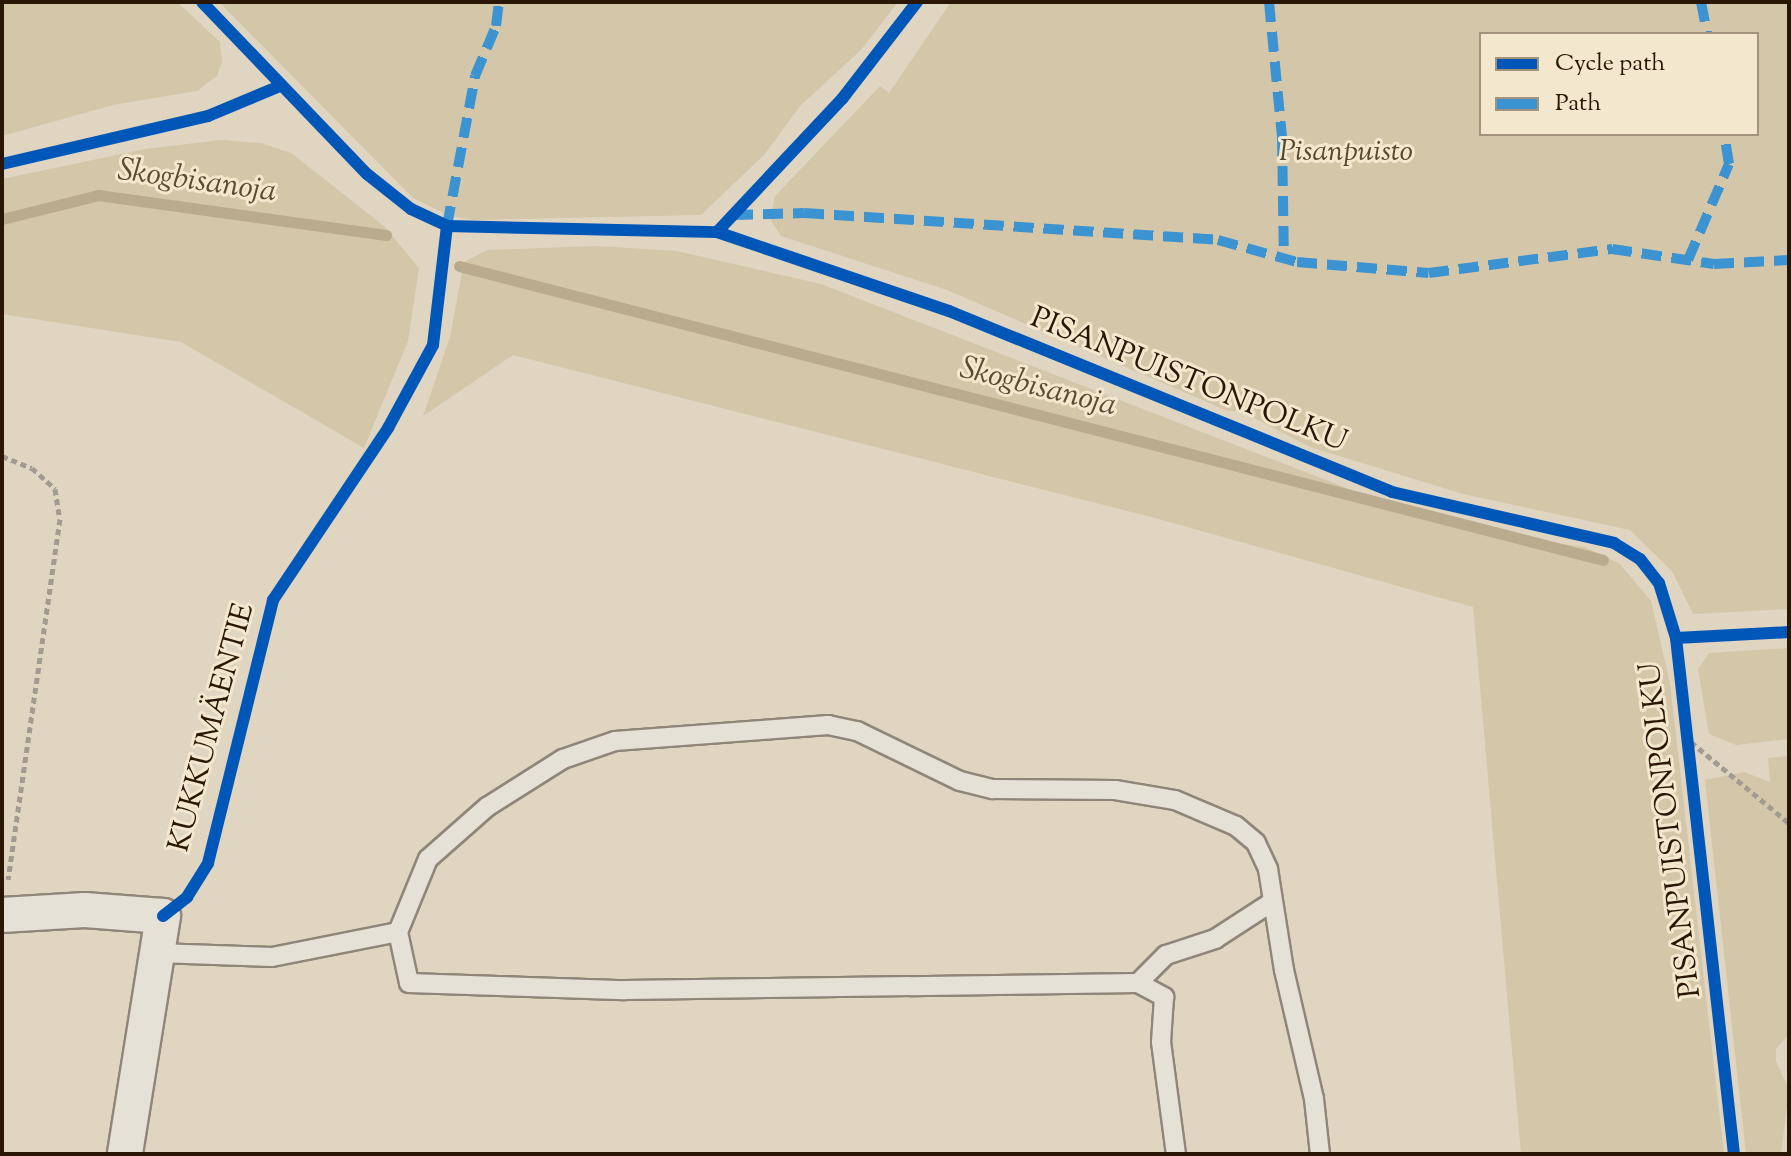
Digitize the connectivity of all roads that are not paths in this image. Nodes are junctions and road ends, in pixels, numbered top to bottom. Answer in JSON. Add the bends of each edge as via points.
{"nodes":[{"id":1,"x":1272,"y":902,"type":"junction"},
{"id":2,"x":4,"y":915,"type":"edge"},
{"id":3,"x":398,"y":932,"type":"junction"},
{"id":4,"x":157,"y":953,"type":"junction"},
{"id":5,"x":1138,"y":983,"type":"junction"},
{"id":6,"x":125,"y":1154,"type":"edge"},
{"id":7,"x":1176,"y":1154,"type":"edge"},
{"id":8,"x":1320,"y":1154,"type":"edge"}],
"edges":[{"from":1,"to":3,"type":"lane","via":[[1268,869],[1256,843],[1236,826],[1175,800],[1115,790],[993,789],[960,781],[857,731],[828,725],[768,727],[615,741],[563,759],[487,807],[428,859]]},
{"from":1,"to":5,"type":"lane","via":[[1215,939],[1166,955]]},
{"from":1,"to":8,"type":"lane","via":[[1314,1099]]},
{"from":2,"to":4,"type":"street","via":[[85,910],[163,916]]},
{"from":3,"to":4,"type":"lane","via":[[272,957]]},
{"from":3,"to":5,"type":"lane","via":[[409,983],[625,990]]},
{"from":4,"to":6,"type":"street"},
{"from":5,"to":7,"type":"lane","via":[[1164,997],[1161,1042]]}]}
